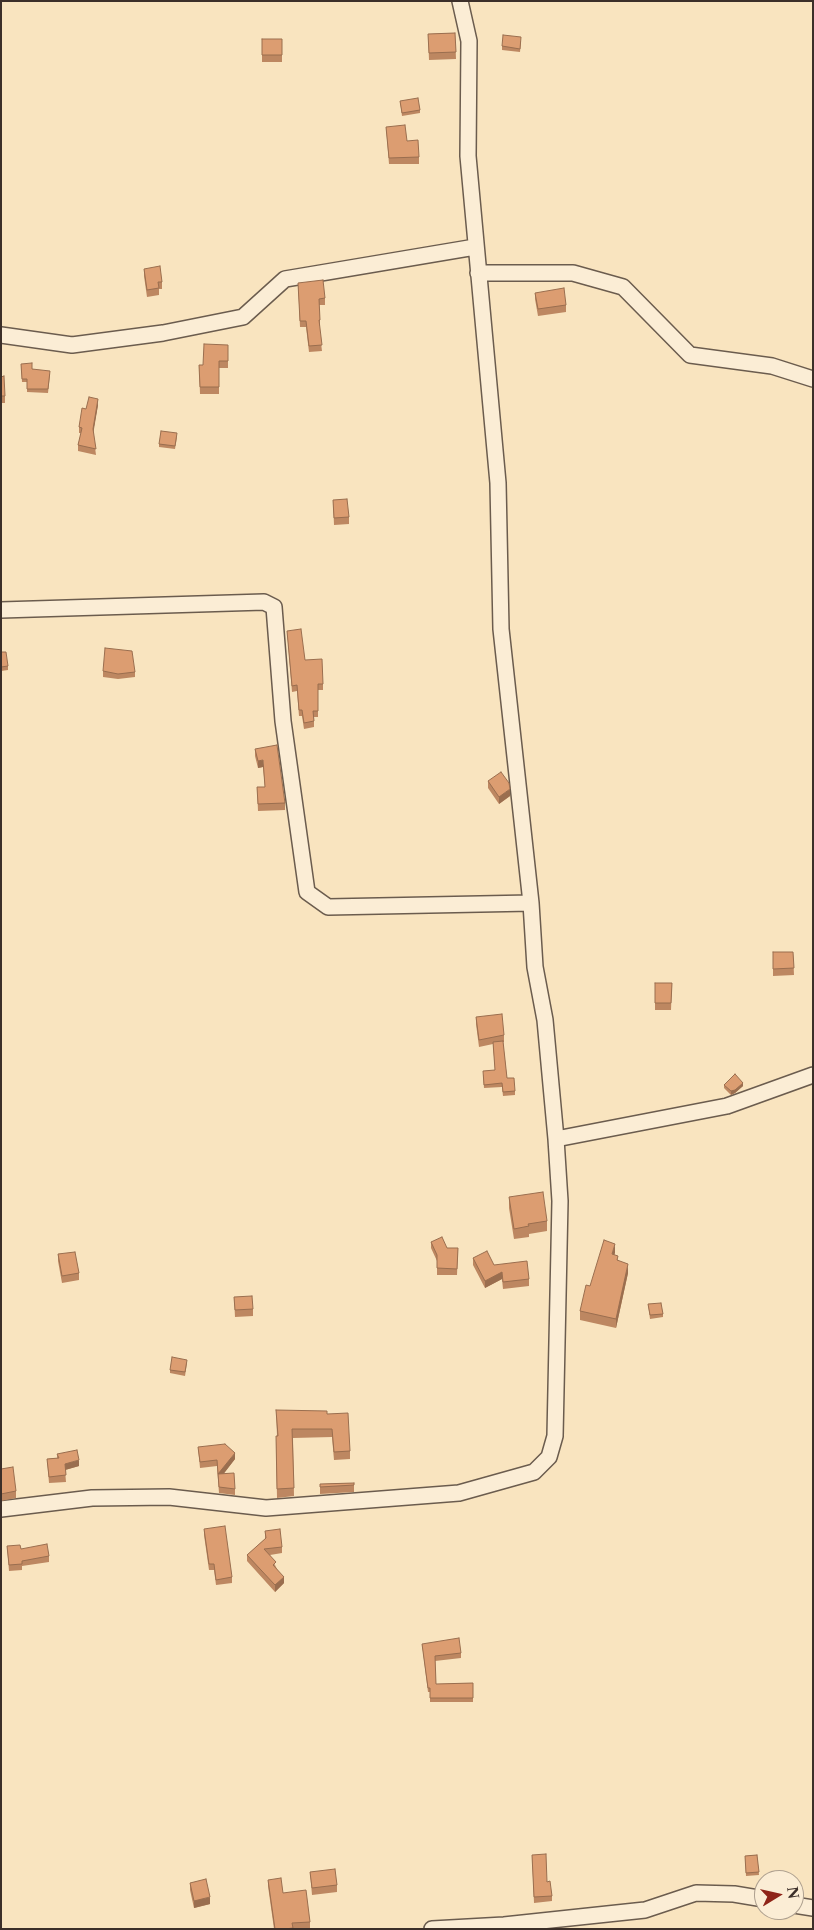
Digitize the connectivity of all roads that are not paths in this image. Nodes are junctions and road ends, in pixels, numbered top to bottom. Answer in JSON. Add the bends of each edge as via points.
{"nodes":[{"id":1,"x":460,"y":1,"type":"edge"},
{"id":2,"x":475,"y":247,"type":"junction"},
{"id":3,"x":478,"y":273,"type":"junction"},
{"id":4,"x":1,"y":335,"type":"edge"},
{"id":5,"x":813,"y":379,"type":"edge"},
{"id":6,"x":1,"y":610,"type":"edge"},
{"id":7,"x":531,"y":903,"type":"junction"},
{"id":8,"x":813,"y":1075,"type":"edge"},
{"id":9,"x":556,"y":1139,"type":"junction"},
{"id":10,"x":1,"y":1509,"type":"edge"},
{"id":11,"x":754,"y":1898,"type":"edge"},
{"id":12,"x":432,"y":1929,"type":"edge"}],
"edges":[{"from":1,"to":2,"type":"street","via":[[469,40],[468,156]]},
{"from":2,"to":3,"type":"street"},
{"from":2,"to":4,"type":"street","via":[[285,280],[243,318],[72,345]]},
{"from":3,"to":5,"type":"street","via":[[573,273],[623,287],[690,355],[772,366]]},
{"from":3,"to":7,"type":"street","via":[[498,483],[501,630]]},
{"from":6,"to":7,"type":"street","via":[[264,602],[274,607],[283,721],[307,892],[328,907]]},
{"from":7,"to":9,"type":"street","via":[[535,967],[545,1020]]},
{"from":8,"to":9,"type":"street","via":[[726,1106]]},
{"from":9,"to":10,"type":"street","via":[[560,1201],[555,1436],[549,1457],[534,1472],[459,1493],[266,1508],[169,1497],[92,1498]]},
{"from":11,"to":12,"type":"street","via":[[696,1893],[645,1910]]}]}
